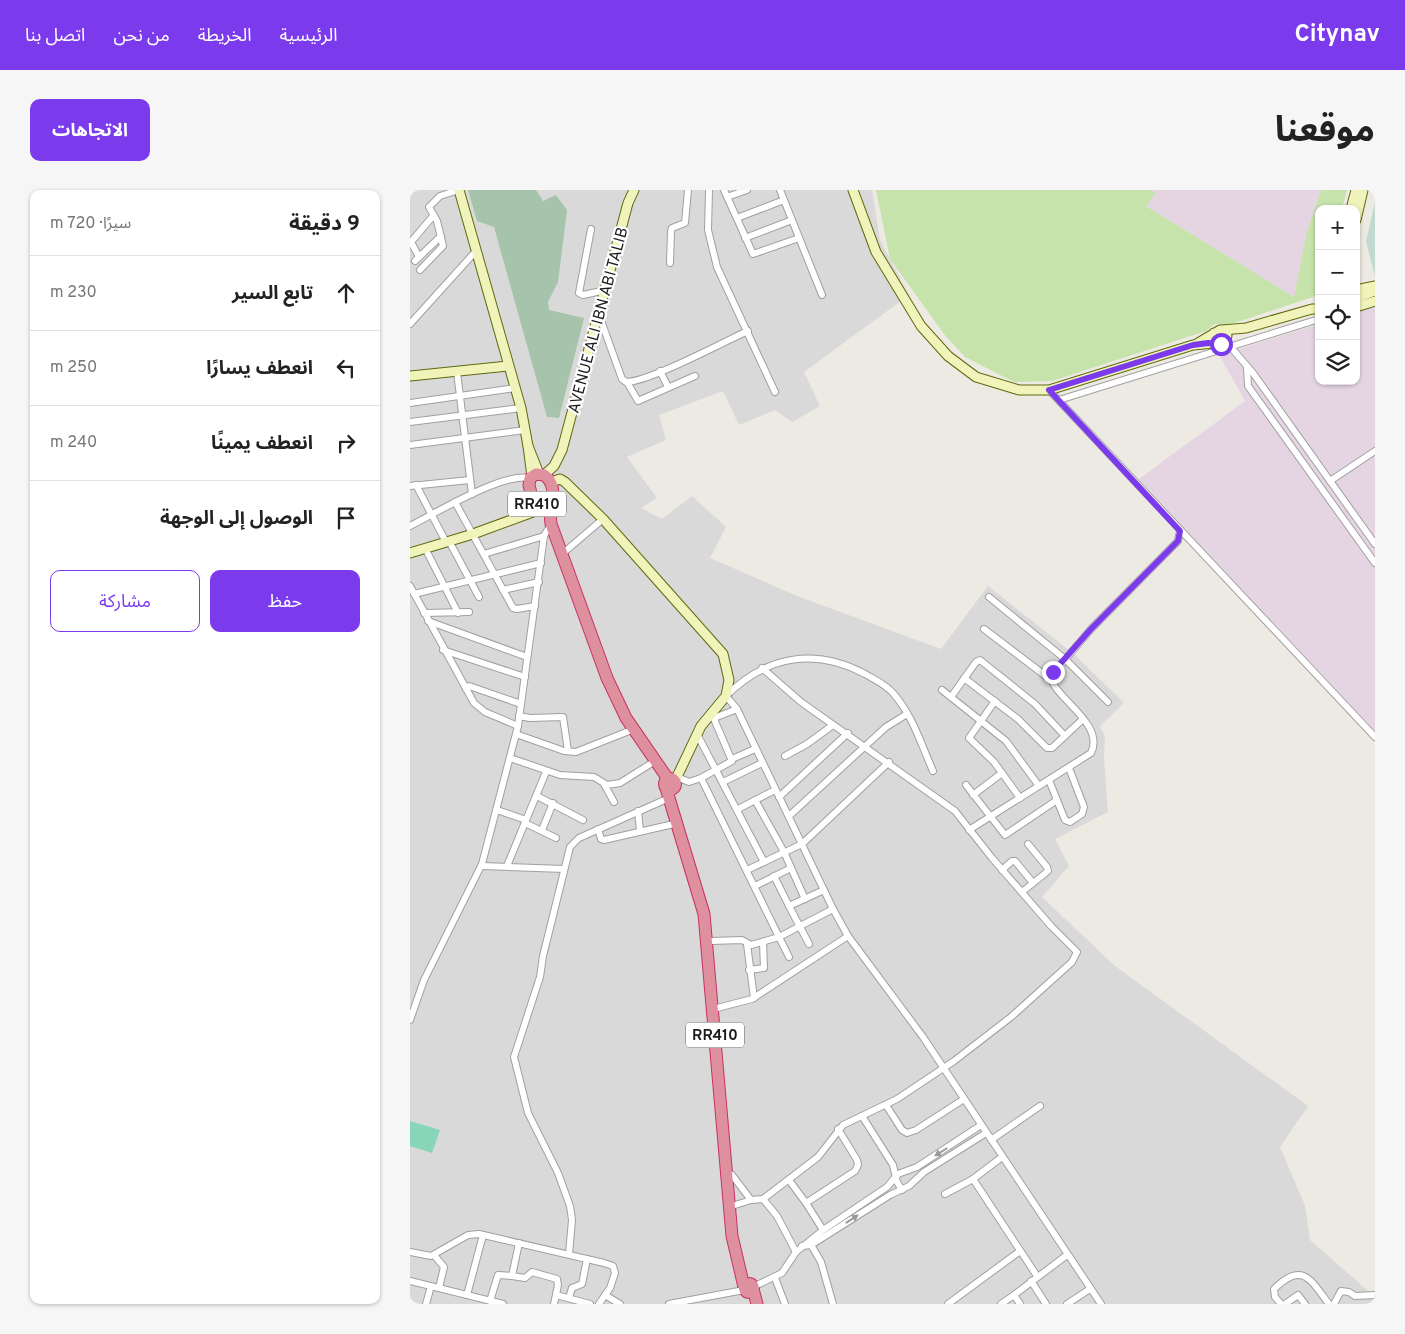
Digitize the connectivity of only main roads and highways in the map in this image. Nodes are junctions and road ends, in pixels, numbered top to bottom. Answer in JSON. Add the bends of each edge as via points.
{"nodes":[{"id":1,"x":544,"y":504,"type":"junction"},
{"id":2,"x":672,"y":785,"type":"junction"},
{"id":3,"x":748,"y":1288,"type":"junction"},
{"id":4,"x":752,"y":1304,"type":"edge"},
{"id":5,"x":757,"y":1304,"type":"edge"}],
"edges":[{"from":1,"to":1,"type":"highway","number":"RR410","via":[[552,494],[541,478],[530,493]]},
{"from":1,"to":2,"type":"highway","number":"RR410","via":[[607,678],[634,729]]},
{"from":2,"to":3,"type":"highway","number":"RR410","via":[[704,896],[711,941],[735,1205]]},
{"from":2,"to":3,"type":"highway","number":"RR410","via":[[678,822],[704,914],[732,1236]]},
{"from":3,"to":4,"type":"highway","number":"RR410"},
{"from":3,"to":5,"type":"highway","number":"RR410"}]}
